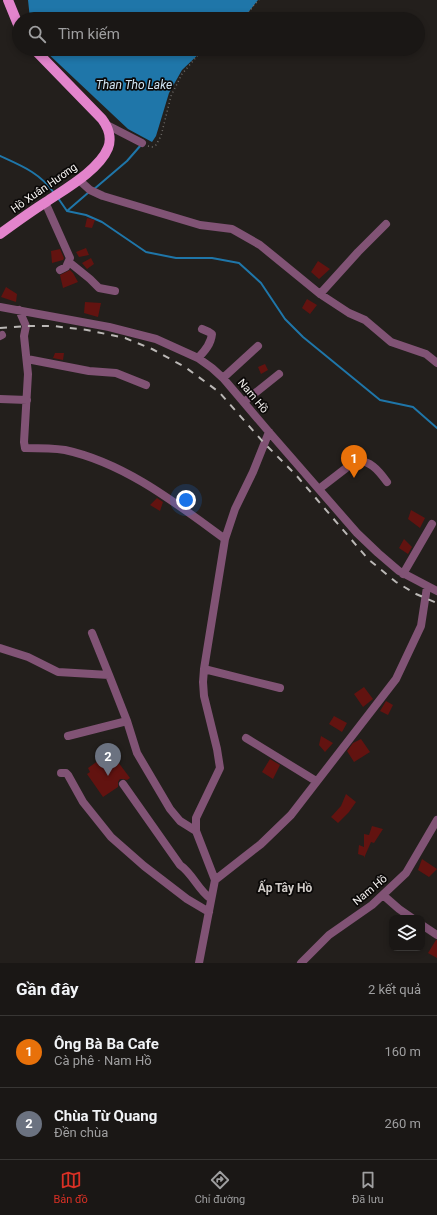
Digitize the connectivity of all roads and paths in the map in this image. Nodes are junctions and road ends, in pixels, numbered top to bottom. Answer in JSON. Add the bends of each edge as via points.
{"nodes":[{"id":1,"x":8,"y":0,"type":"edge"},
{"id":2,"x":259,"y":0,"type":"edge"},
{"id":3,"x":13,"y":12,"type":"edge"},
{"id":4,"x":250,"y":12,"type":"edge"},
{"id":5,"x":41,"y":56,"type":"edge"},
{"id":6,"x":197,"y":56,"type":"edge"},
{"id":7,"x":107,"y":125,"type":"junction"},
{"id":8,"x":142,"y":143,"type":"dead end"},
{"id":9,"x":152,"y":147,"type":"dead end"},
{"id":10,"x":76,"y":182,"type":"junction"},
{"id":11,"x":48,"y":200,"type":"junction"},
{"id":12,"x":386,"y":224,"type":"dead end"},
{"id":13,"x":0,"y":234,"type":"edge"},
{"id":14,"x":69,"y":262,"type":"junction"},
{"id":15,"x":60,"y":270,"type":"dead end"},
{"id":16,"x":116,"y":291,"type":"dead end"},
{"id":17,"x":320,"y":294,"type":"junction"},
{"id":18,"x":0,"y":307,"type":"edge"},
{"id":19,"x":19,"y":310,"type":"junction"},
{"id":20,"x":202,"y":329,"type":"dead end"},
{"id":21,"x":258,"y":346,"type":"dead end"},
{"id":22,"x":198,"y":358,"type":"junction"},
{"id":23,"x":27,"y":359,"type":"junction"},
{"id":24,"x":437,"y":363,"type":"edge"},
{"id":25,"x":279,"y":374,"type":"dead end"},
{"id":26,"x":223,"y":378,"type":"junction"},
{"id":27,"x":146,"y":385,"type":"dead end"},
{"id":28,"x":0,"y":399,"type":"edge"},
{"id":29,"x":27,"y":400,"type":"junction"},
{"id":30,"x":244,"y":402,"type":"junction"},
{"id":31,"x":269,"y":432,"type":"junction"},
{"id":32,"x":387,"y":482,"type":"dead end"},
{"id":33,"x":319,"y":489,"type":"junction"},
{"id":34,"x":432,"y":524,"type":"dead end"},
{"id":35,"x":225,"y":539,"type":"junction"},
{"id":36,"x":403,"y":574,"type":"junction"},
{"id":37,"x":427,"y":586,"type":"junction"},
{"id":38,"x":437,"y":591,"type":"edge"},
{"id":39,"x":92,"y":633,"type":"dead end"},
{"id":40,"x":0,"y":648,"type":"edge"},
{"id":41,"x":204,"y":669,"type":"junction"},
{"id":42,"x":109,"y":675,"type":"junction"},
{"id":43,"x":280,"y":688,"type":"dead end"},
{"id":44,"x":127,"y":721,"type":"junction"},
{"id":45,"x":68,"y":736,"type":"dead end"},
{"id":46,"x":246,"y":738,"type":"dead end"},
{"id":47,"x":61,"y":773,"type":"dead end"},
{"id":48,"x":316,"y":782,"type":"junction"},
{"id":49,"x":123,"y":784,"type":"dead end"},
{"id":50,"x":437,"y":820,"type":"edge"},
{"id":51,"x":196,"y":831,"type":"junction"},
{"id":52,"x":215,"y":880,"type":"junction"},
{"id":53,"x":383,"y":895,"type":"junction"},
{"id":54,"x":211,"y":899,"type":"junction"},
{"id":55,"x":209,"y":912,"type":"junction"},
{"id":56,"x":408,"y":915,"type":"edge"},
{"id":57,"x":425,"y":927,"type":"edge"},
{"id":58,"x":437,"y":935,"type":"edge"},
{"id":59,"x":199,"y":963,"type":"edge"},
{"id":60,"x":301,"y":963,"type":"edge"}],
"edges":[{"from":1,"to":3,"type":"main road"},
{"from":2,"to":4,"type":"path"},
{"from":5,"to":7,"type":"main road"},
{"from":6,"to":9,"type":"path","via":[[182,74],[171,96],[161,136]]},
{"from":7,"to":8,"type":"street"},
{"from":7,"to":10,"type":"main road","name":"Hồ Xuân Hương","via":[[110,140],[105,153]]},
{"from":10,"to":11,"type":"main road","name":"Hồ Xuân Hương"},
{"from":10,"to":17,"type":"street","via":[[104,196],[200,225],[232,229],[260,245]]},
{"from":11,"to":13,"type":"main road","name":"Hồ Xuân Hương"},
{"from":11,"to":14,"type":"street","via":[[70,258]]},
{"from":12,"to":17,"type":"street"},
{"from":14,"to":15,"type":"street"},
{"from":14,"to":16,"type":"street","via":[[99,288]]},
{"from":17,"to":24,"type":"street","via":[[365,320],[391,342],[426,354]]},
{"from":18,"to":19,"type":"street","name":"Nam Hồ"},
{"from":19,"to":22,"type":"street","name":"Nam Hồ","via":[[109,327],[156,339]]},
{"from":19,"to":23,"type":"street","via":[[26,326],[24,336]]},
{"from":20,"to":22,"type":"street","via":[[212,334],[205,352]]},
{"from":21,"to":26,"type":"street"},
{"from":22,"to":26,"type":"street","name":"Nam Hồ"},
{"from":23,"to":27,"type":"street","via":[[89,371],[116,373]]},
{"from":23,"to":29,"type":"street"},
{"from":25,"to":30,"type":"street"},
{"from":26,"to":30,"type":"street","name":"Nam Hồ"},
{"from":28,"to":29,"type":"street"},
{"from":29,"to":35,"type":"street","via":[[25,448],[64,450],[121,470],[171,500]]},
{"from":30,"to":31,"type":"street","name":"Nam Hồ"},
{"from":31,"to":33,"type":"street","name":"Nam Hồ"},
{"from":31,"to":35,"type":"street","via":[[235,509]]},
{"from":32,"to":33,"type":"street","via":[[380,471],[359,460]]},
{"from":33,"to":36,"type":"street","name":"Nam Hồ","via":[[358,533]]},
{"from":34,"to":36,"type":"street"},
{"from":35,"to":41,"type":"street"},
{"from":36,"to":37,"type":"street","name":"Nam Hồ"},
{"from":37,"to":38,"type":"street","name":"Nam Hồ"},
{"from":37,"to":48,"type":"street","via":[[421,626],[396,679]]},
{"from":39,"to":42,"type":"street"},
{"from":40,"to":42,"type":"street","via":[[28,657],[58,672]]},
{"from":41,"to":43,"type":"street"},
{"from":41,"to":51,"type":"street","via":[[204,696],[220,768],[196,818]]},
{"from":42,"to":44,"type":"street"},
{"from":44,"to":45,"type":"street"},
{"from":44,"to":51,"type":"street","via":[[138,753],[170,809],[180,821]]},
{"from":46,"to":48,"type":"street"},
{"from":47,"to":55,"type":"street","via":[[68,775],[83,802],[111,837],[187,899]]},
{"from":48,"to":52,"type":"street","via":[[291,815],[261,844]]},
{"from":49,"to":54,"type":"street","via":[[180,865]]},
{"from":50,"to":53,"type":"street","name":"Nam Hồ","via":[[406,873]]},
{"from":51,"to":52,"type":"street"},
{"from":52,"to":54,"type":"street"},
{"from":53,"to":56,"type":"street"},
{"from":53,"to":60,"type":"street","name":"Nam Hồ","via":[[329,935]]},
{"from":54,"to":55,"type":"street"},
{"from":55,"to":59,"type":"street"},
{"from":57,"to":58,"type":"street"}]}
